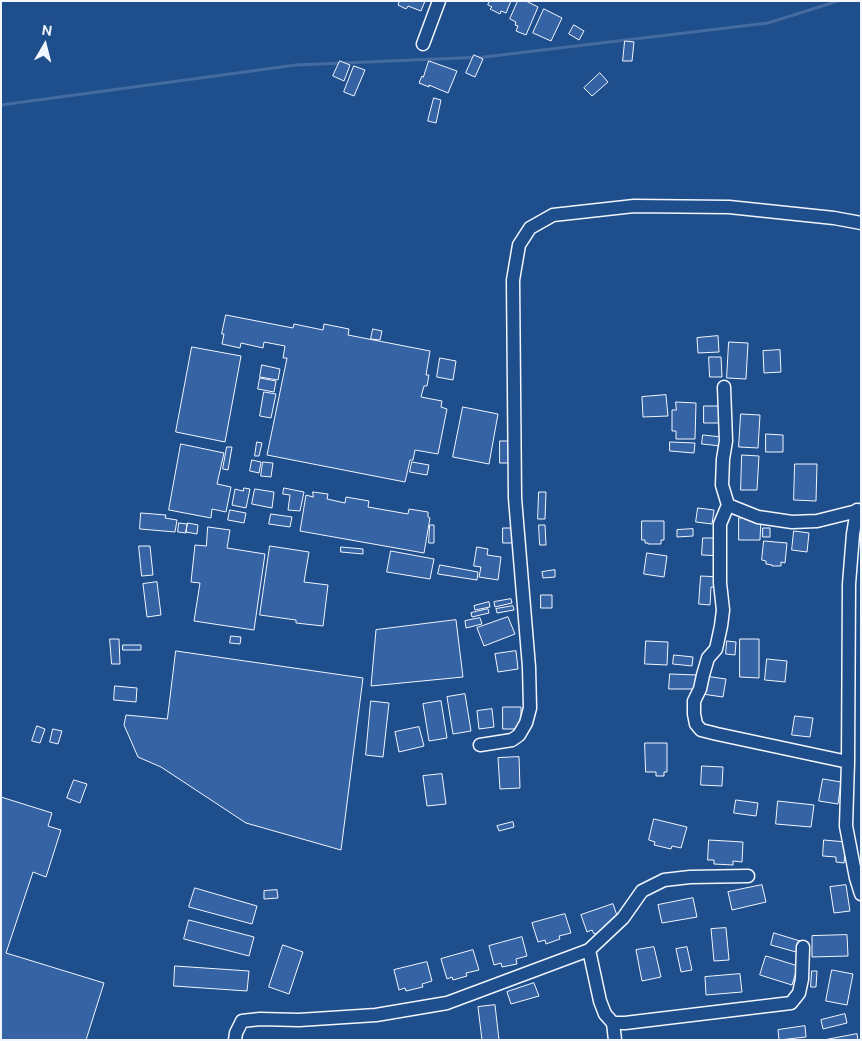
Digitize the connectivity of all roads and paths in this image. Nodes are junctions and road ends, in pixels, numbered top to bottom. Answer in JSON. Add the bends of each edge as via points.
{"nodes":[{"id":1,"x":439,"y":1,"type":"edge"},
{"id":2,"x":423,"y":44,"type":"dead end"},
{"id":3,"x":861,"y":222,"type":"edge"},
{"id":4,"x":724,"y":387,"type":"dead end"},
{"id":5,"x":728,"y":505,"type":"junction"},
{"id":6,"x":859,"y":510,"type":"edge"},
{"id":7,"x":480,"y":745,"type":"dead end"},
{"id":8,"x":848,"y":762,"type":"junction"},
{"id":9,"x":748,"y":876,"type":"dead end"},
{"id":10,"x":861,"y":894,"type":"edge"},
{"id":11,"x":803,"y":946,"type":"dead end"},
{"id":12,"x":589,"y":950,"type":"junction"},
{"id":13,"x":614,"y":1023,"type":"junction"},
{"id":14,"x":235,"y":1040,"type":"edge"},
{"id":15,"x":615,"y":1040,"type":"edge"}],
"edges":[{"from":1,"to":2,"type":"street"},
{"from":3,"to":7,"type":"street","via":[[729,207],[634,206],[553,215],[530,228],[519,245],[513,280],[515,498],[530,708],[519,735],[512,740]]},
{"from":4,"to":5,"type":"street","via":[[726,441],[722,485]]},
{"from":5,"to":6,"type":"street","via":[[758,517],[792,522],[817,521]]},
{"from":5,"to":8,"type":"street","via":[[720,524],[722,618],[716,648],[708,658],[694,701],[696,724],[701,730]]},
{"from":6,"to":8,"type":"street","via":[[853,534],[849,584]]},
{"from":8,"to":10,"type":"street","via":[[846,826]]},
{"from":9,"to":12,"type":"street","via":[[664,880],[642,890],[623,918]]},
{"from":11,"to":13,"type":"street","via":[[802,979],[799,993],[791,1003]]},
{"from":12,"to":13,"type":"street","via":[[600,1001],[605,1014]]},
{"from":12,"to":14,"type":"street","via":[[447,1003],[376,1015],[242,1021]]},
{"from":13,"to":15,"type":"street"}]}
